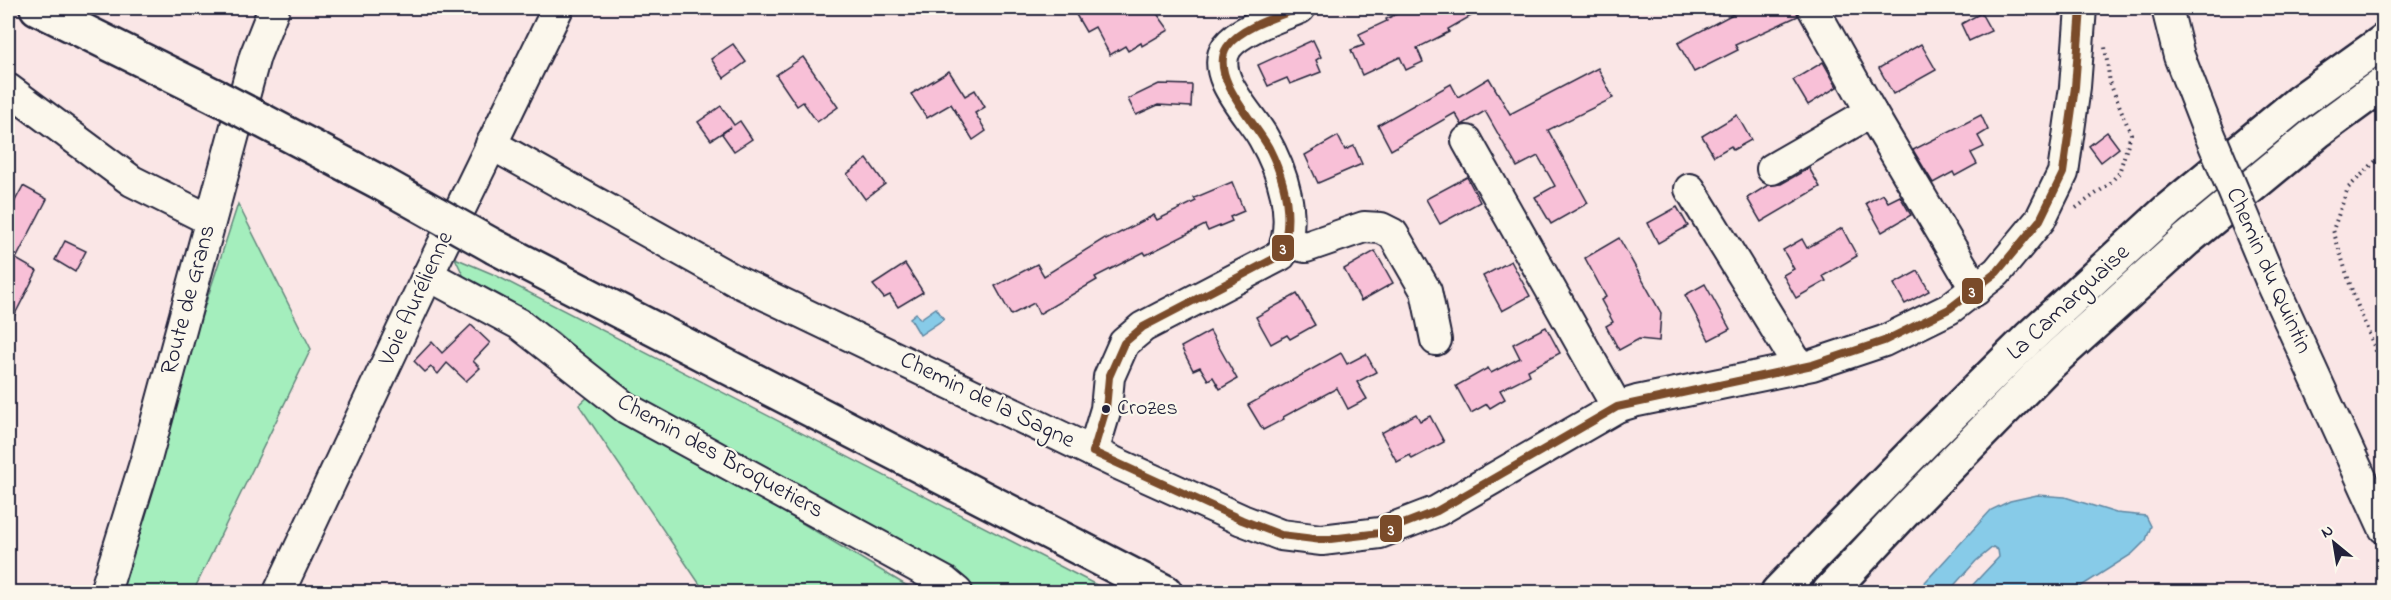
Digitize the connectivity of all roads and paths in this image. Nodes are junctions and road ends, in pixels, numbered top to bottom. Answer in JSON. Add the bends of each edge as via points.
{"nodes":[{"id":1,"x":37,"y":8,"type":"edge"},
{"id":2,"x":274,"y":8,"type":"edge"},
{"id":3,"x":558,"y":8,"type":"edge"},
{"id":4,"x":1300,"y":8,"type":"edge"},
{"id":5,"x":1813,"y":8,"type":"edge"},
{"id":6,"x":2081,"y":8,"type":"edge"},
{"id":7,"x":2167,"y":8,"type":"edge"},
{"id":8,"x":2384,"y":40,"type":"edge"},
{"id":9,"x":2105,"y":45,"type":"dead end"},
{"id":10,"x":2384,"y":83,"type":"edge"},
{"id":11,"x":8,"y":89,"type":"edge"},
{"id":12,"x":1871,"y":112,"type":"junction"},
{"id":13,"x":1467,"y":141,"type":"dead end"},
{"id":14,"x":491,"y":144,"type":"junction"},
{"id":15,"x":2384,"y":153,"type":"edge"},
{"id":16,"x":1772,"y":169,"type":"dead end"},
{"id":17,"x":1690,"y":189,"type":"dead end"},
{"id":18,"x":2072,"y":210,"type":"dead end"},
{"id":19,"x":210,"y":220,"type":"junction"},
{"id":20,"x":1287,"y":243,"type":"junction"},
{"id":21,"x":428,"y":275,"type":"junction"},
{"id":22,"x":1976,"y":290,"type":"junction"},
{"id":23,"x":1436,"y":340,"type":"dead end"},
{"id":24,"x":1800,"y":368,"type":"junction"},
{"id":25,"x":2384,"y":371,"type":"edge"},
{"id":26,"x":1617,"y":407,"type":"junction"},
{"id":27,"x":1093,"y":452,"type":"junction"},
{"id":28,"x":2384,"y":528,"type":"edge"},
{"id":29,"x":105,"y":592,"type":"edge"},
{"id":30,"x":279,"y":592,"type":"edge"},
{"id":31,"x":957,"y":592,"type":"edge"},
{"id":32,"x":1165,"y":592,"type":"edge"},
{"id":33,"x":1778,"y":592,"type":"edge"},
{"id":34,"x":1829,"y":592,"type":"edge"}],
"edges":[{"from":1,"to":32,"type":"main road","bridge":true,"via":[[217,97],[495,246]]},
{"from":2,"to":19,"type":"street","name":"Route de Grans","via":[[255,57]]},
{"from":3,"to":14,"type":"street","name":"Voie Aurélienne"},
{"from":4,"to":20,"type":"street","via":[[1240,35],[1226,48],[1223,62],[1226,79],[1239,105],[1262,135],[1278,169],[1289,218]]},
{"from":5,"to":12,"type":"street"},
{"from":6,"to":22,"type":"street","name":"Chemin de la Sagne","via":[[2063,174],[2040,220],[1997,272]]},
{"from":7,"to":28,"type":"street","name":"Chemin du Quintin","bridge":true,"via":[[2178,56],[2206,128]]},
{"from":8,"to":33,"type":"main road","name":"La Camarguaise","via":[[2299,102],[2168,210],[2029,338]]},
{"from":9,"to":18,"type":"path","via":[[2110,83],[2132,134],[2119,173]]},
{"from":10,"to":34,"type":"main road","name":"La Camarguaise","via":[[2317,132],[2186,240],[2045,368]]},
{"from":11,"to":19,"type":"street","via":[[132,181]]},
{"from":12,"to":16,"type":"street"},
{"from":12,"to":22,"type":"street"},
{"from":13,"to":26,"type":"street"},
{"from":14,"to":21,"type":"street","name":"Voie Aurélienne"},
{"from":14,"to":27,"type":"street","name":"Chemin de la Sagne","via":[[734,280]]},
{"from":15,"to":25,"type":"path","via":[[2348,188],[2333,230]]},
{"from":17,"to":24,"type":"street"},
{"from":19,"to":29,"type":"street","name":"Route de Grans","via":[[145,463]]},
{"from":20,"to":23,"type":"street","via":[[1306,247],[1364,227],[1394,234],[1425,291]]},
{"from":20,"to":27,"type":"street","via":[[1281,255],[1143,327],[1124,343],[1108,376],[1106,409]]},
{"from":21,"to":30,"type":"street","name":"Voie Aurélienne"},
{"from":21,"to":31,"type":"street","name":"Chemin des Broquetiers","via":[[519,324],[627,408]]},
{"from":22,"to":24,"type":"street","name":"Chemin de la Sagne","via":[[1949,309],[1884,341]]},
{"from":24,"to":26,"type":"street","name":"Chemin de la Sagne"},
{"from":26,"to":27,"type":"street","name":"Chemin de la Sagne","via":[[1437,511],[1380,533],[1322,540],[1281,535],[1252,524]]}]}
